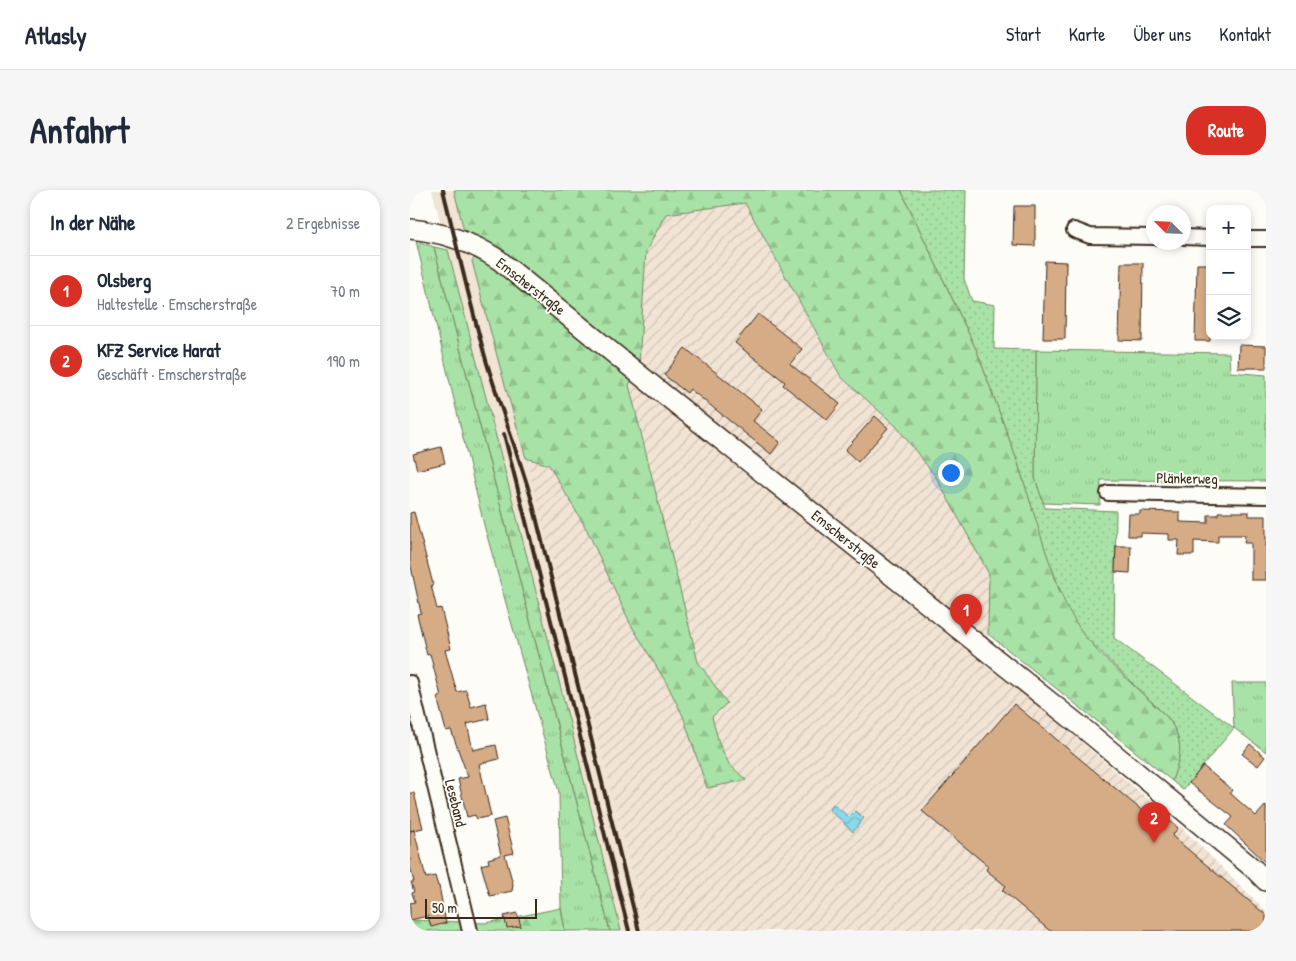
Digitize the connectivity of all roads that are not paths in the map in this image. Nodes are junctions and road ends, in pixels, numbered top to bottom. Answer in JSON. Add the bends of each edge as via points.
{"nodes":[{"id":1,"x":410,"y":229,"type":"edge"},
{"id":2,"x":1074,"y":230,"type":"dead end"},
{"id":3,"x":1146,"y":237,"type":"edge"},
{"id":4,"x":1191,"y":238,"type":"edge"},
{"id":5,"x":1206,"y":238,"type":"edge"},
{"id":6,"x":1251,"y":239,"type":"edge"},
{"id":7,"x":1266,"y":239,"type":"edge"},
{"id":8,"x":1108,"y":493,"type":"dead end"},
{"id":9,"x":1266,"y":496,"type":"edge"},
{"id":10,"x":410,"y":683,"type":"edge"},
{"id":11,"x":1266,"y":881,"type":"edge"},
{"id":12,"x":470,"y":931,"type":"edge"}],
"edges":[{"from":1,"to":11,"type":"street","name":"Emscherstraße","via":[[455,238],[499,260],[1120,758]]},
{"from":2,"to":3,"type":"street","via":[[1090,236]]},
{"from":4,"to":5,"type":"street"},
{"from":6,"to":7,"type":"street"},
{"from":8,"to":9,"type":"street","name":"Plänkerweg"},
{"from":10,"to":12,"type":"street","name":"Leseband"}]}
